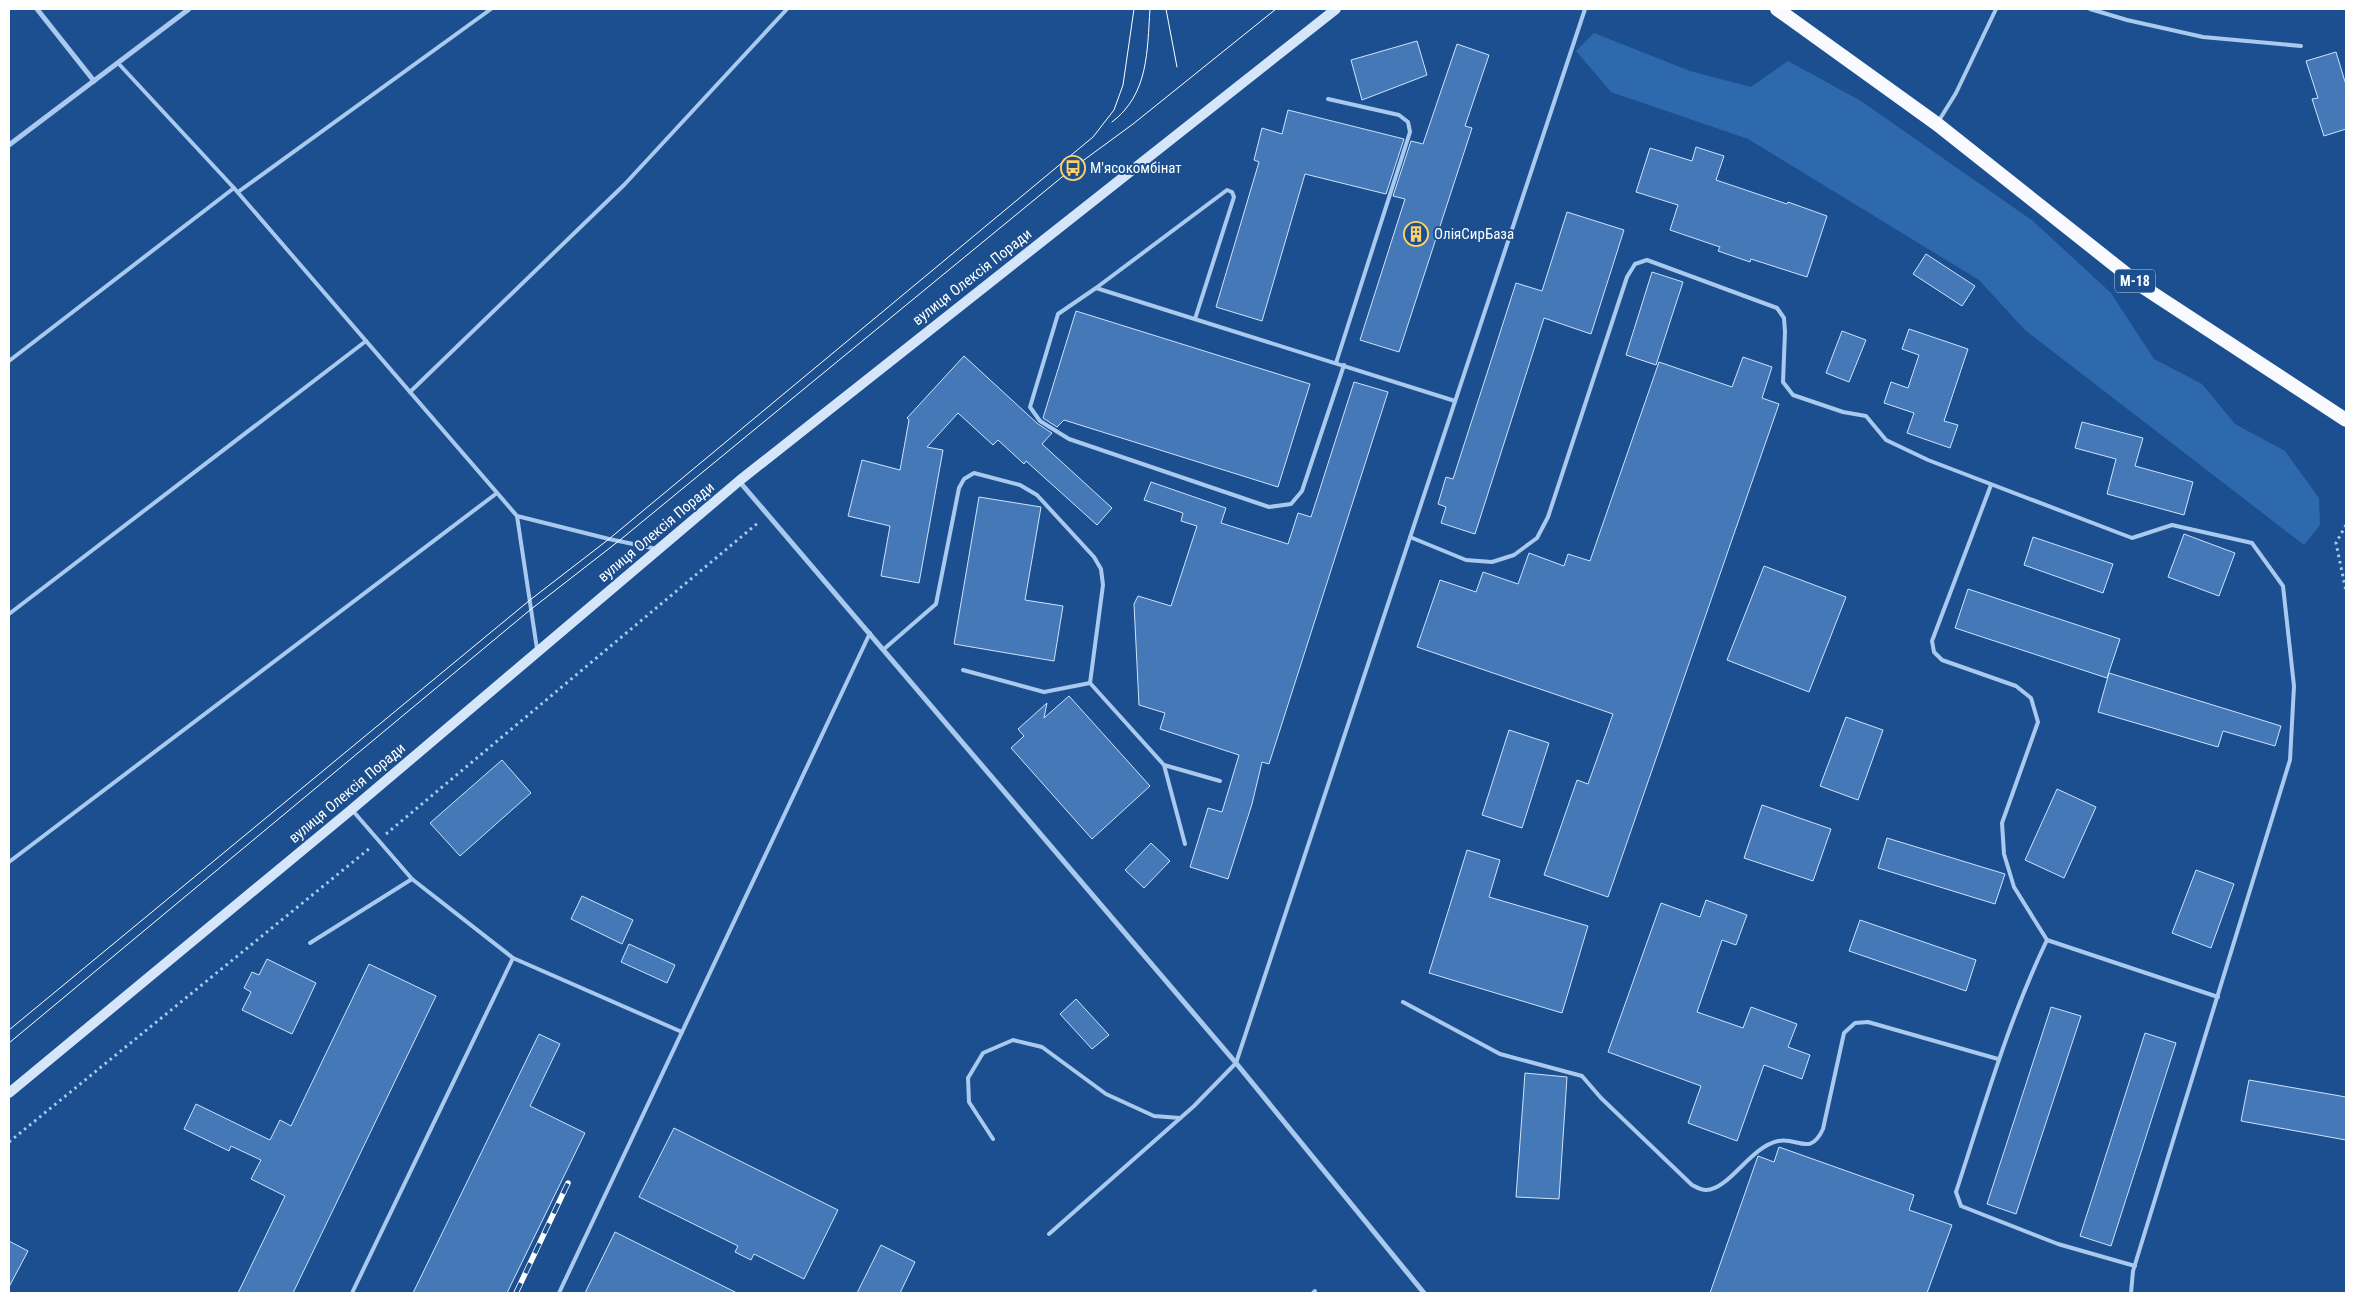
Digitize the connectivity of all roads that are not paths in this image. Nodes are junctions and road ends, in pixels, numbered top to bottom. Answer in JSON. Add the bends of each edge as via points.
{"nodes":[{"id":1,"x":37,"y":9,"type":"edge"},
{"id":2,"x":189,"y":9,"type":"edge"},
{"id":3,"x":490,"y":9,"type":"edge"},
{"id":4,"x":787,"y":9,"type":"edge"},
{"id":5,"x":1336,"y":9,"type":"edge"},
{"id":6,"x":1585,"y":9,"type":"edge"},
{"id":7,"x":1777,"y":9,"type":"edge"},
{"id":8,"x":1996,"y":9,"type":"edge"},
{"id":9,"x":2090,"y":9,"type":"edge"},
{"id":10,"x":2301,"y":46,"type":"dead end"},
{"id":11,"x":118,"y":63,"type":"junction"},
{"id":12,"x":94,"y":81,"type":"junction"},
{"id":13,"x":1328,"y":99,"type":"dead end"},
{"id":14,"x":1937,"y":124,"type":"junction"},
{"id":15,"x":9,"y":145,"type":"edge"},
{"id":16,"x":234,"y":188,"type":"junction"},
{"id":17,"x":238,"y":192,"type":"junction"},
{"id":18,"x":1096,"y":288,"type":"junction"},
{"id":19,"x":1195,"y":319,"type":"junction"},
{"id":20,"x":366,"y":341,"type":"junction"},
{"id":21,"x":9,"y":360,"type":"edge"},
{"id":22,"x":1336,"y":362,"type":"junction"},
{"id":23,"x":1344,"y":365,"type":"junction"},
{"id":24,"x":410,"y":392,"type":"junction"},
{"id":25,"x":1455,"y":400,"type":"junction"},
{"id":26,"x":2346,"y":420,"type":"edge"},
{"id":27,"x":739,"y":481,"type":"junction"},
{"id":28,"x":1991,"y":485,"type":"junction"},
{"id":29,"x":497,"y":493,"type":"junction"},
{"id":30,"x":517,"y":516,"type":"junction"},
{"id":31,"x":1410,"y":537,"type":"junction"},
{"id":32,"x":660,"y":550,"type":"junction"},
{"id":33,"x":9,"y":614,"type":"edge"},
{"id":34,"x":870,"y":632,"type":"junction"},
{"id":35,"x":884,"y":649,"type":"junction"},
{"id":36,"x":537,"y":650,"type":"junction"},
{"id":37,"x":963,"y":670,"type":"dead end"},
{"id":38,"x":1090,"y":683,"type":"junction"},
{"id":39,"x":1164,"y":765,"type":"junction"},
{"id":40,"x":1220,"y":781,"type":"dead end"},
{"id":41,"x":351,"y":810,"type":"junction"},
{"id":42,"x":1185,"y":844,"type":"dead end"},
{"id":43,"x":9,"y":862,"type":"edge"},
{"id":44,"x":412,"y":879,"type":"junction"},
{"id":45,"x":2047,"y":940,"type":"junction"},
{"id":46,"x":310,"y":943,"type":"dead end"},
{"id":47,"x":513,"y":958,"type":"junction"},
{"id":48,"x":2218,"y":997,"type":"junction"},
{"id":49,"x":1404,"y":1002,"type":"dead end"},
{"id":50,"x":682,"y":1032,"type":"junction"},
{"id":51,"x":1998,"y":1059,"type":"junction"},
{"id":52,"x":1236,"y":1063,"type":"junction"},
{"id":53,"x":9,"y":1093,"type":"edge"},
{"id":54,"x":1180,"y":1118,"type":"junction"},
{"id":55,"x":993,"y":1139,"type":"dead end"},
{"id":56,"x":1049,"y":1234,"type":"dead end"},
{"id":57,"x":2135,"y":1266,"type":"junction"},
{"id":58,"x":352,"y":1293,"type":"edge"},
{"id":59,"x":559,"y":1293,"type":"edge"},
{"id":60,"x":1424,"y":1293,"type":"edge"},
{"id":61,"x":2130,"y":1293,"type":"edge"}],
"edges":[{"from":1,"to":12,"type":"street"},
{"from":2,"to":11,"type":"street"},
{"from":3,"to":17,"type":"lane"},
{"from":4,"to":24,"type":"lane","via":[[624,185]]},
{"from":5,"to":27,"type":"main road","name":"вулиця Олексія Поради"},
{"from":6,"to":25,"type":"lane"},
{"from":7,"to":14,"type":"highway","number":"М-18"},
{"from":8,"to":14,"type":"lane","via":[[1956,93]]},
{"from":9,"to":10,"type":"lane","via":[[2203,36]]},
{"from":11,"to":12,"type":"street"},
{"from":11,"to":16,"type":"lane"},
{"from":12,"to":15,"type":"street"},
{"from":13,"to":22,"type":"lane","via":[[1399,115],[1408,122],[1410,132]]},
{"from":14,"to":26,"type":"highway","number":"М-18","via":[[2140,285]]},
{"from":16,"to":17,"type":"lane"},
{"from":16,"to":21,"type":"lane"},
{"from":17,"to":20,"type":"lane"},
{"from":18,"to":19,"type":"lane"},
{"from":18,"to":19,"type":"lane","via":[[1227,190],[1234,198]]},
{"from":18,"to":23,"type":"lane","via":[[1058,314],[1030,407],[1040,421],[1069,439],[1269,507],[1291,504],[1302,491]]},
{"from":19,"to":22,"type":"lane"},
{"from":20,"to":24,"type":"lane"},
{"from":20,"to":33,"type":"lane"},
{"from":22,"to":23,"type":"lane"},
{"from":23,"to":25,"type":"lane"},
{"from":24,"to":29,"type":"lane"},
{"from":25,"to":31,"type":"lane"},
{"from":27,"to":32,"type":"main road","name":"вулиця Олексія Поради"},
{"from":27,"to":34,"type":"street"},
{"from":28,"to":31,"type":"lane","via":[[1886,440],[1866,416],[1843,412],[1793,394],[1783,382],[1784,318],[1777,308],[1647,260],[1634,264],[1627,277],[1548,517],[1536,538],[1514,556],[1492,562],[1466,560]]},
{"from":28,"to":45,"type":"lane","via":[[1932,641],[1934,652],[1942,660],[2016,686],[2031,698],[2038,722],[2002,823],[2004,854],[2014,888]]},
{"from":28,"to":48,"type":"lane","via":[[2132,538],[2172,525],[2252,543],[2283,586],[2294,686],[2290,760]]},
{"from":29,"to":30,"type":"lane"},
{"from":29,"to":43,"type":"lane"},
{"from":30,"to":32,"type":"lane"},
{"from":30,"to":36,"type":"lane"},
{"from":31,"to":52,"type":"lane"},
{"from":32,"to":36,"type":"main road","name":"вулиця Олексія Поради"},
{"from":34,"to":35,"type":"street"},
{"from":34,"to":50,"type":"lane"},
{"from":35,"to":38,"type":"lane","via":[[936,604],[959,488],[964,478],[974,473],[1020,485],[1036,494],[1094,557],[1101,569],[1103,586]]},
{"from":35,"to":52,"type":"street"},
{"from":36,"to":41,"type":"main road","name":"вулиця Олексія Поради"},
{"from":37,"to":38,"type":"lane","via":[[1044,692]]},
{"from":38,"to":39,"type":"lane"},
{"from":39,"to":40,"type":"lane"},
{"from":39,"to":42,"type":"lane"},
{"from":41,"to":44,"type":"lane"},
{"from":41,"to":53,"type":"main road","name":"вулиця Олексія Поради"},
{"from":44,"to":46,"type":"lane"},
{"from":44,"to":47,"type":"lane"},
{"from":45,"to":48,"type":"lane"},
{"from":45,"to":51,"type":"lane","via":[[2024,987]]},
{"from":47,"to":50,"type":"lane"},
{"from":47,"to":58,"type":"lane"},
{"from":48,"to":57,"type":"lane"},
{"from":49,"to":51,"type":"lane","via":[[1500,1054],[1582,1076],[1692,1185],[1704,1190],[1716,1188],[1765,1145],[1780,1140],[1808,1145],[1818,1140],[1844,1033],[1855,1023],[1868,1022]]},
{"from":50,"to":59,"type":"lane"},
{"from":51,"to":57,"type":"lane","via":[[1956,1192],[1961,1206],[2058,1244]]},
{"from":52,"to":54,"type":"lane"},
{"from":52,"to":60,"type":"street"},
{"from":54,"to":55,"type":"lane","via":[[1154,1116],[1106,1094],[1042,1047],[1013,1040],[983,1053],[968,1078],[969,1102]]},
{"from":54,"to":56,"type":"lane"},
{"from":57,"to":61,"type":"lane"}]}
